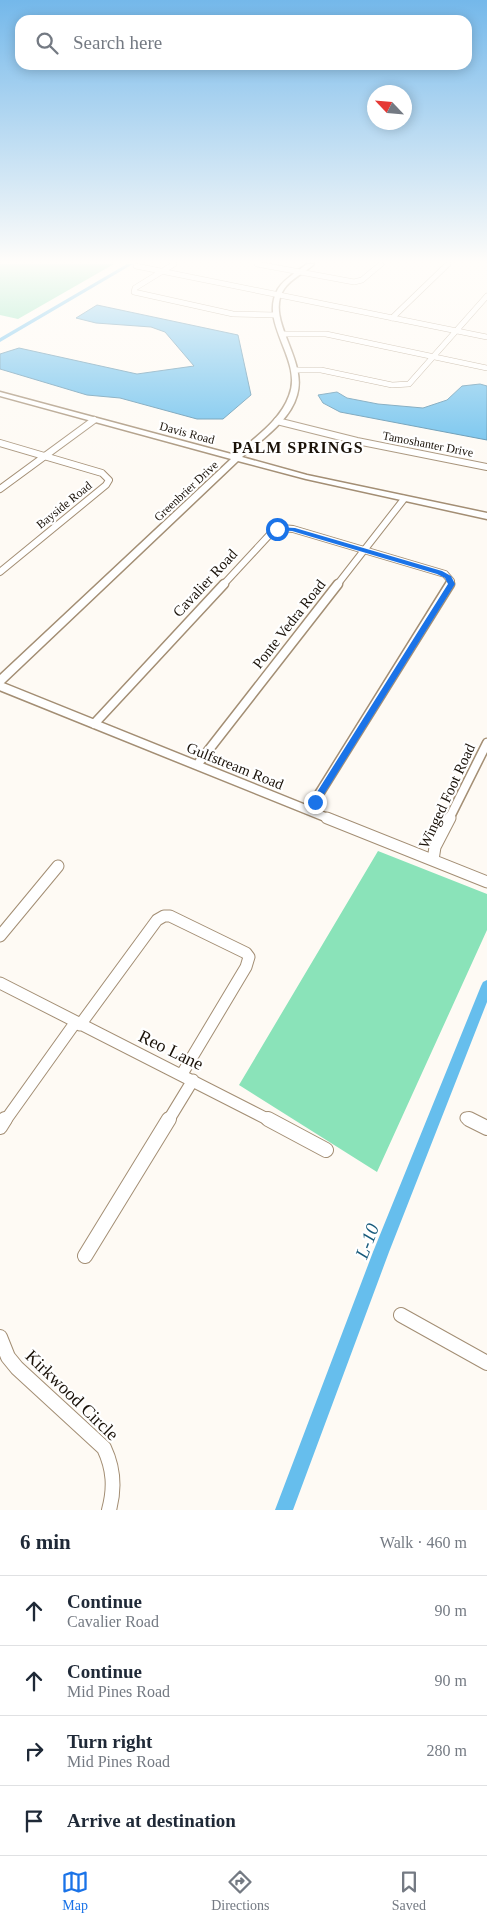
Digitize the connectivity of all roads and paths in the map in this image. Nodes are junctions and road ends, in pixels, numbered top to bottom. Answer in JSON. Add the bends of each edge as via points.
{"nodes":[{"id":1,"x":283,"y":334,"type":"edge"},
{"id":2,"x":328,"y":334,"type":"edge"},
{"id":3,"x":452,"y":334,"type":"edge"},
{"id":4,"x":434,"y":357,"type":"junction"},
{"id":5,"x":487,"y":368,"type":"edge"},
{"id":6,"x":296,"y":370,"type":"junction"},
{"id":7,"x":0,"y":394,"type":"edge"},
{"id":8,"x":94,"y":420,"type":"junction"},
{"id":9,"x":277,"y":421,"type":"junction"},
{"id":10,"x":0,"y":443,"type":"edge"},
{"id":11,"x":44,"y":456,"type":"junction"},
{"id":12,"x":238,"y":459,"type":"junction"},
{"id":13,"x":487,"y":467,"type":"edge"},
{"id":14,"x":0,"y":489,"type":"edge"},
{"id":15,"x":404,"y":499,"type":"junction"},
{"id":16,"x":487,"y":516,"type":"edge"},
{"id":17,"x":364,"y":550,"type":"junction"},
{"id":18,"x":0,"y":572,"type":"edge"},
{"id":19,"x":0,"y":681,"type":"edge"},
{"id":20,"x":0,"y":686,"type":"edge"},
{"id":21,"x":94,"y":724,"type":"junction"},
{"id":22,"x":487,"y":743,"type":"edge"},
{"id":23,"x":197,"y":765,"type":"junction"},
{"id":24,"x":309,"y":810,"type":"junction"},
{"id":25,"x":432,"y":860,"type":"junction"},
{"id":26,"x":58,"y":866,"type":"dead end"},
{"id":27,"x":487,"y":882,"type":"edge"},
{"id":28,"x":0,"y":936,"type":"edge"},
{"id":29,"x":0,"y":983,"type":"edge"},
{"id":30,"x":78,"y":1024,"type":"junction"},
{"id":31,"x":187,"y":1077,"type":"junction"},
{"id":32,"x":466,"y":1118,"type":"dead end"},
{"id":33,"x":0,"y":1127,"type":"edge"},
{"id":34,"x":487,"y":1128,"type":"edge"},
{"id":35,"x":326,"y":1150,"type":"dead end"},
{"id":36,"x":85,"y":1256,"type":"dead end"},
{"id":37,"x":401,"y":1315,"type":"dead end"},
{"id":38,"x":0,"y":1337,"type":"edge"},
{"id":39,"x":487,"y":1363,"type":"edge"},
{"id":40,"x":108,"y":1510,"type":"edge"}],
"edges":[{"from":1,"to":6,"type":"street","name":"Greenbrier Drive"},
{"from":2,"to":4,"type":"street"},
{"from":3,"to":4,"type":"street"},
{"from":4,"to":5,"type":"street"},
{"from":4,"to":6,"type":"street","via":[[411,383],[401,386],[326,370]]},
{"from":6,"to":9,"type":"street","name":"Greenbrier Drive","via":[[294,398]]},
{"from":7,"to":8,"type":"street","name":"Davis Road"},
{"from":8,"to":11,"type":"street"},
{"from":8,"to":12,"type":"street","name":"Davis Road"},
{"from":9,"to":12,"type":"street","name":"Greenbrier Drive"},
{"from":9,"to":13,"type":"street","name":"Tamoshanter Drive"},
{"from":10,"to":11,"type":"street"},
{"from":11,"to":14,"type":"street"},
{"from":11,"to":18,"type":"street","name":"Bayside Road","via":[[102,473],[108,477],[108,482]]},
{"from":12,"to":15,"type":"street","name":"Davis Road"},
{"from":12,"to":19,"type":"street","name":"Greenbrier Drive"},
{"from":15,"to":16,"type":"street","name":"Davis Road"},
{"from":15,"to":17,"type":"street","name":"Ponte Vedra Road"},
{"from":17,"to":21,"type":"street","name":"Cavalier Road","via":[[293,529],[273,531]]},
{"from":17,"to":23,"type":"street","name":"Ponte Vedra Road"},
{"from":17,"to":24,"type":"street","name":"Cavalier Road","via":[[440,572],[448,577],[451,584]]},
{"from":20,"to":21,"type":"street","name":"Gulfstream Road"},
{"from":21,"to":23,"type":"street","name":"Gulfstream Road"},
{"from":22,"to":25,"type":"street","name":"Winged Foot Road","via":[[435,847]]},
{"from":23,"to":24,"type":"street","name":"Gulfstream Road"},
{"from":24,"to":25,"type":"street","name":"Gulfstream Road"},
{"from":25,"to":27,"type":"street","name":"Gulfstream Road"},
{"from":26,"to":28,"type":"street"},
{"from":29,"to":30,"type":"street","name":"Reo Lane"},
{"from":30,"to":31,"type":"street","name":"Reo Lane"},
{"from":30,"to":31,"type":"street","via":[[157,920],[170,916],[246,953],[249,958]]},
{"from":30,"to":33,"type":"street"},
{"from":31,"to":35,"type":"street","name":"Reo Lane"},
{"from":31,"to":36,"type":"street"},
{"from":32,"to":34,"type":"street"},
{"from":37,"to":39,"type":"street"},
{"from":38,"to":40,"type":"street","name":"Kirkwood Circle","via":[[8,1357],[17,1368],[104,1448],[110,1460],[114,1488]]}]}
